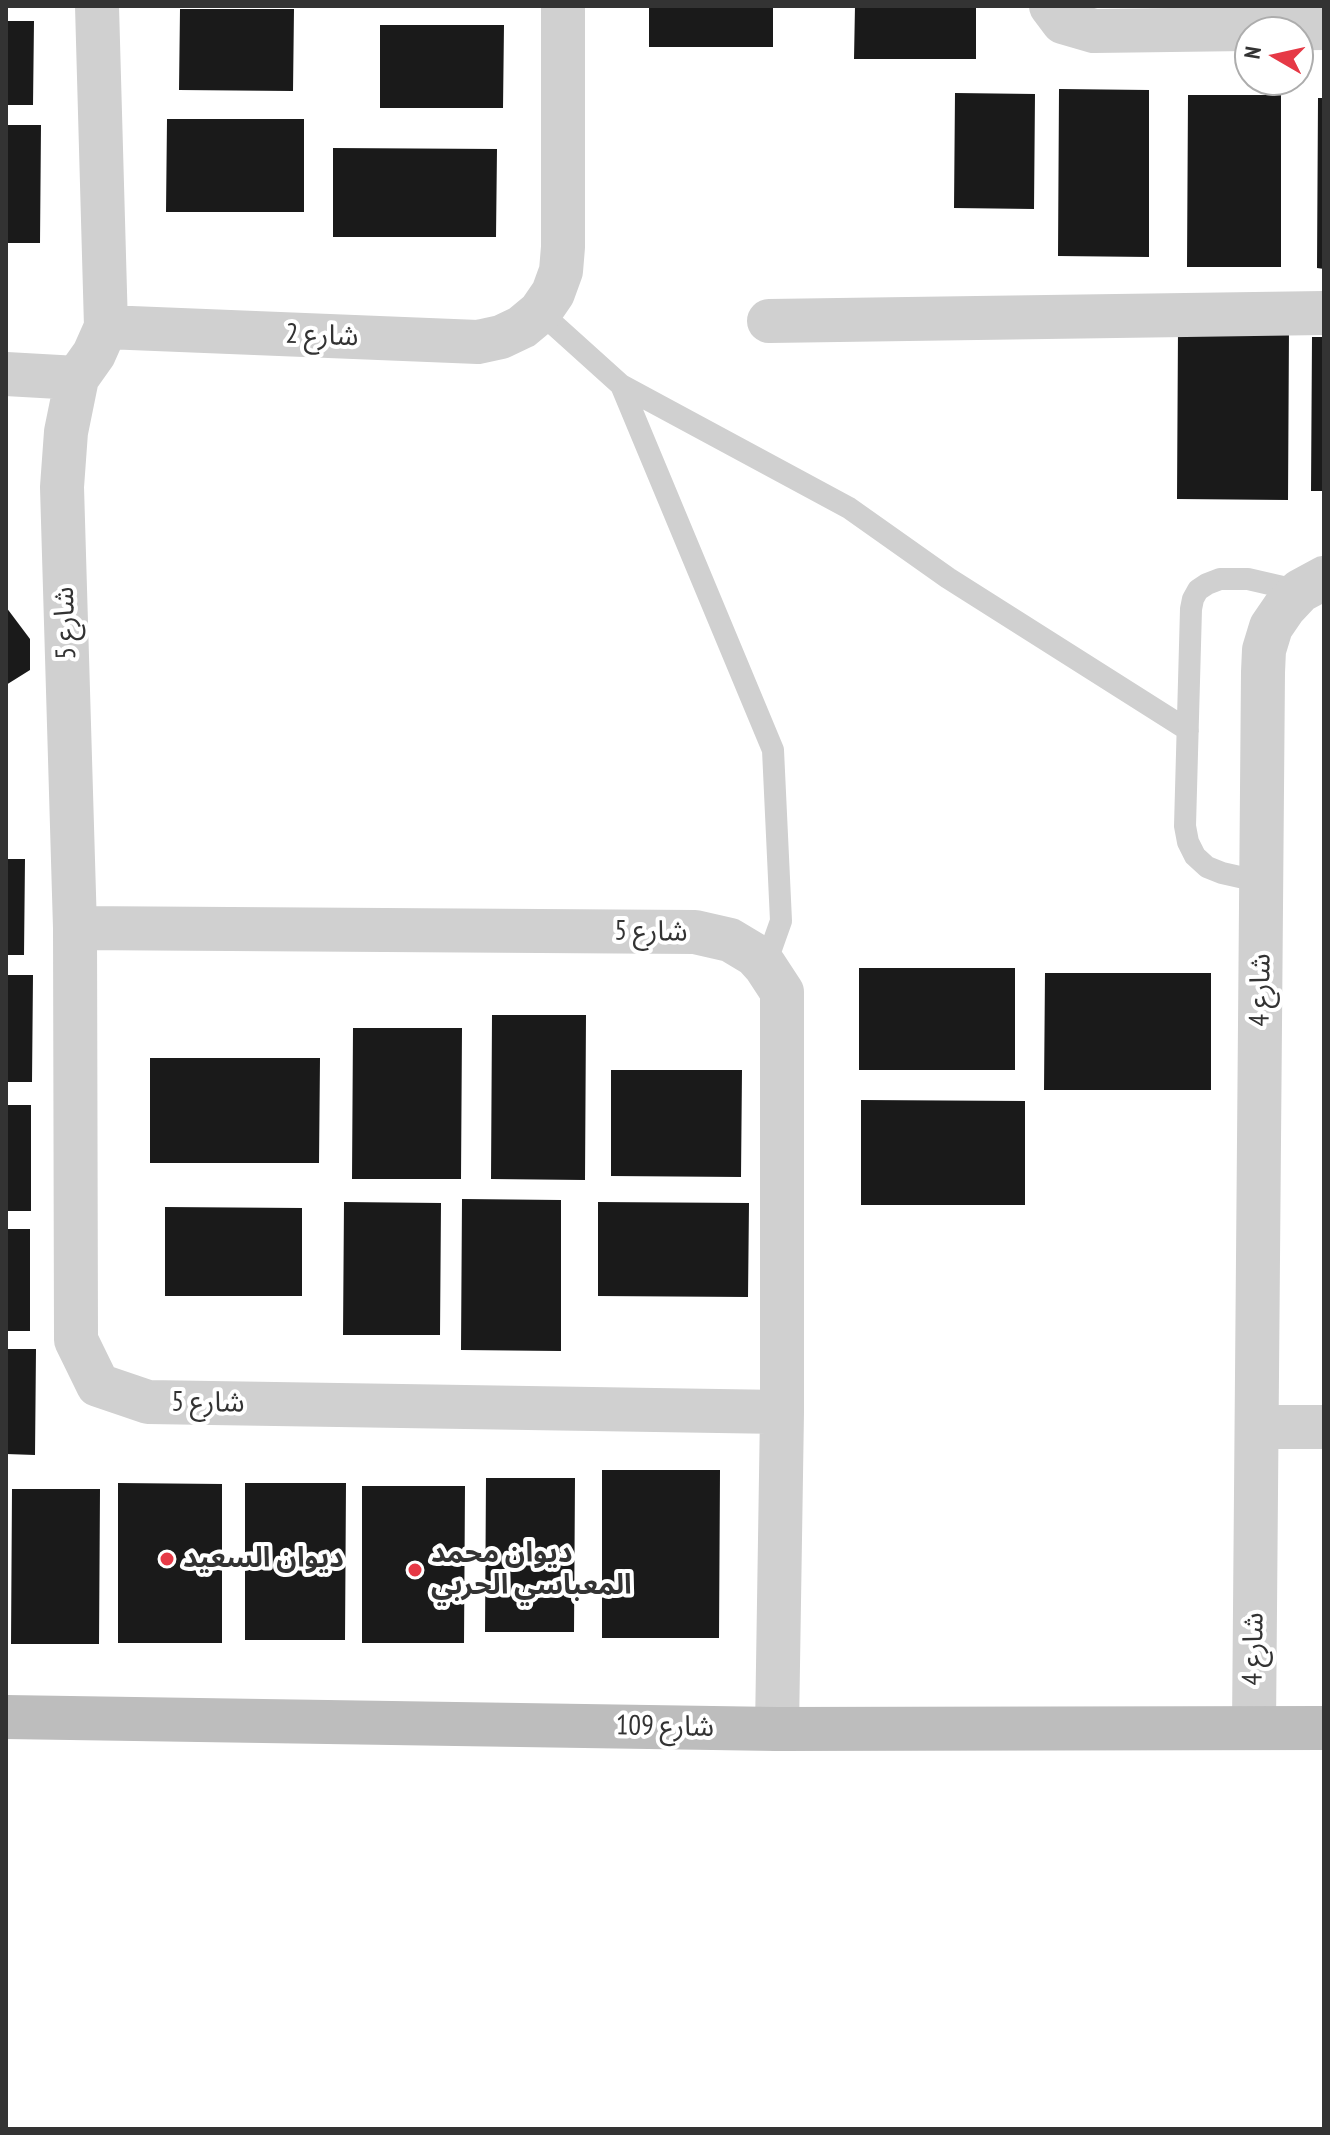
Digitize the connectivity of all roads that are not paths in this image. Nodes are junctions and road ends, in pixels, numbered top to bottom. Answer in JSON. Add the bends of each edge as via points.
{"nodes":[{"id":1,"x":97,"y":6,"type":"edge"},
{"id":2,"x":563,"y":6,"type":"edge"},
{"id":3,"x":1051,"y":6,"type":"edge"},
{"id":4,"x":1324,"y":28,"type":"edge"},
{"id":5,"x":540,"y":312,"type":"junction"},
{"id":6,"x":1324,"y":313,"type":"edge"},
{"id":7,"x":769,"y":321,"type":"dead end"},
{"id":8,"x":106,"y":327,"type":"junction"},
{"id":9,"x":6,"y":374,"type":"edge"},
{"id":10,"x":77,"y":378,"type":"junction"},
{"id":11,"x":621,"y":385,"type":"junction"},
{"id":12,"x":1312,"y":584,"type":"edge"},
{"id":13,"x":1188,"y":730,"type":"junction"},
{"id":14,"x":1262,"y":882,"type":"junction"},
{"id":15,"x":75,"y":928,"type":"junction"},
{"id":16,"x":765,"y":966,"type":"junction"},
{"id":17,"x":782,"y":1412,"type":"junction"},
{"id":18,"x":1257,"y":1427,"type":"junction"},
{"id":19,"x":1324,"y":1427,"type":"edge"},
{"id":20,"x":6,"y":1717,"type":"edge"},
{"id":21,"x":1254,"y":1727,"type":"junction"},
{"id":22,"x":1324,"y":1728,"type":"edge"},
{"id":23,"x":777,"y":1729,"type":"junction"}],
"edges":[{"from":1,"to":8,"type":"street"},
{"from":2,"to":5,"type":"street","name":"شارع 2","via":[[563,247],[561,271]]},
{"from":3,"to":4,"type":"street","via":[[1063,22],[1094,31]]},
{"from":5,"to":8,"type":"street","name":"شارع 2","via":[[522,327],[478,342]]},
{"from":5,"to":11,"type":"lane"},
{"from":6,"to":7,"type":"street"},
{"from":8,"to":10,"type":"street","name":"شارع 5"},
{"from":9,"to":10,"type":"street"},
{"from":10,"to":15,"type":"street","name":"شارع 5","via":[[62,487]]},
{"from":11,"to":13,"type":"lane","via":[[849,508],[948,578]]},
{"from":11,"to":16,"type":"lane","via":[[773,750],[781,921]]},
{"from":12,"to":13,"type":"lane","via":[[1234,577],[1198,590],[1191,609]]},
{"from":12,"to":14,"type":"street","name":"شارع 4","via":[[1284,608],[1264,650]]},
{"from":13,"to":14,"type":"lane","via":[[1188,842],[1207,867]]},
{"from":14,"to":18,"type":"street","name":"شارع 4"},
{"from":15,"to":16,"type":"street","name":"شارع 5","via":[[695,932],[730,940]]},
{"from":15,"to":17,"type":"street","name":"شارع 5","via":[[76,1340],[98,1385],[148,1402]]},
{"from":16,"to":17,"type":"street","name":"شارع 5","via":[[782,992]]},
{"from":17,"to":23,"type":"street","name":"شارع 5"},
{"from":18,"to":19,"type":"street"},
{"from":18,"to":21,"type":"street","name":"شارع 4"},
{"from":20,"to":23,"type":"street","name":"شارع 109"},
{"from":21,"to":22,"type":"street","name":"شارع 109"},
{"from":21,"to":23,"type":"street","name":"شارع 109"}]}
